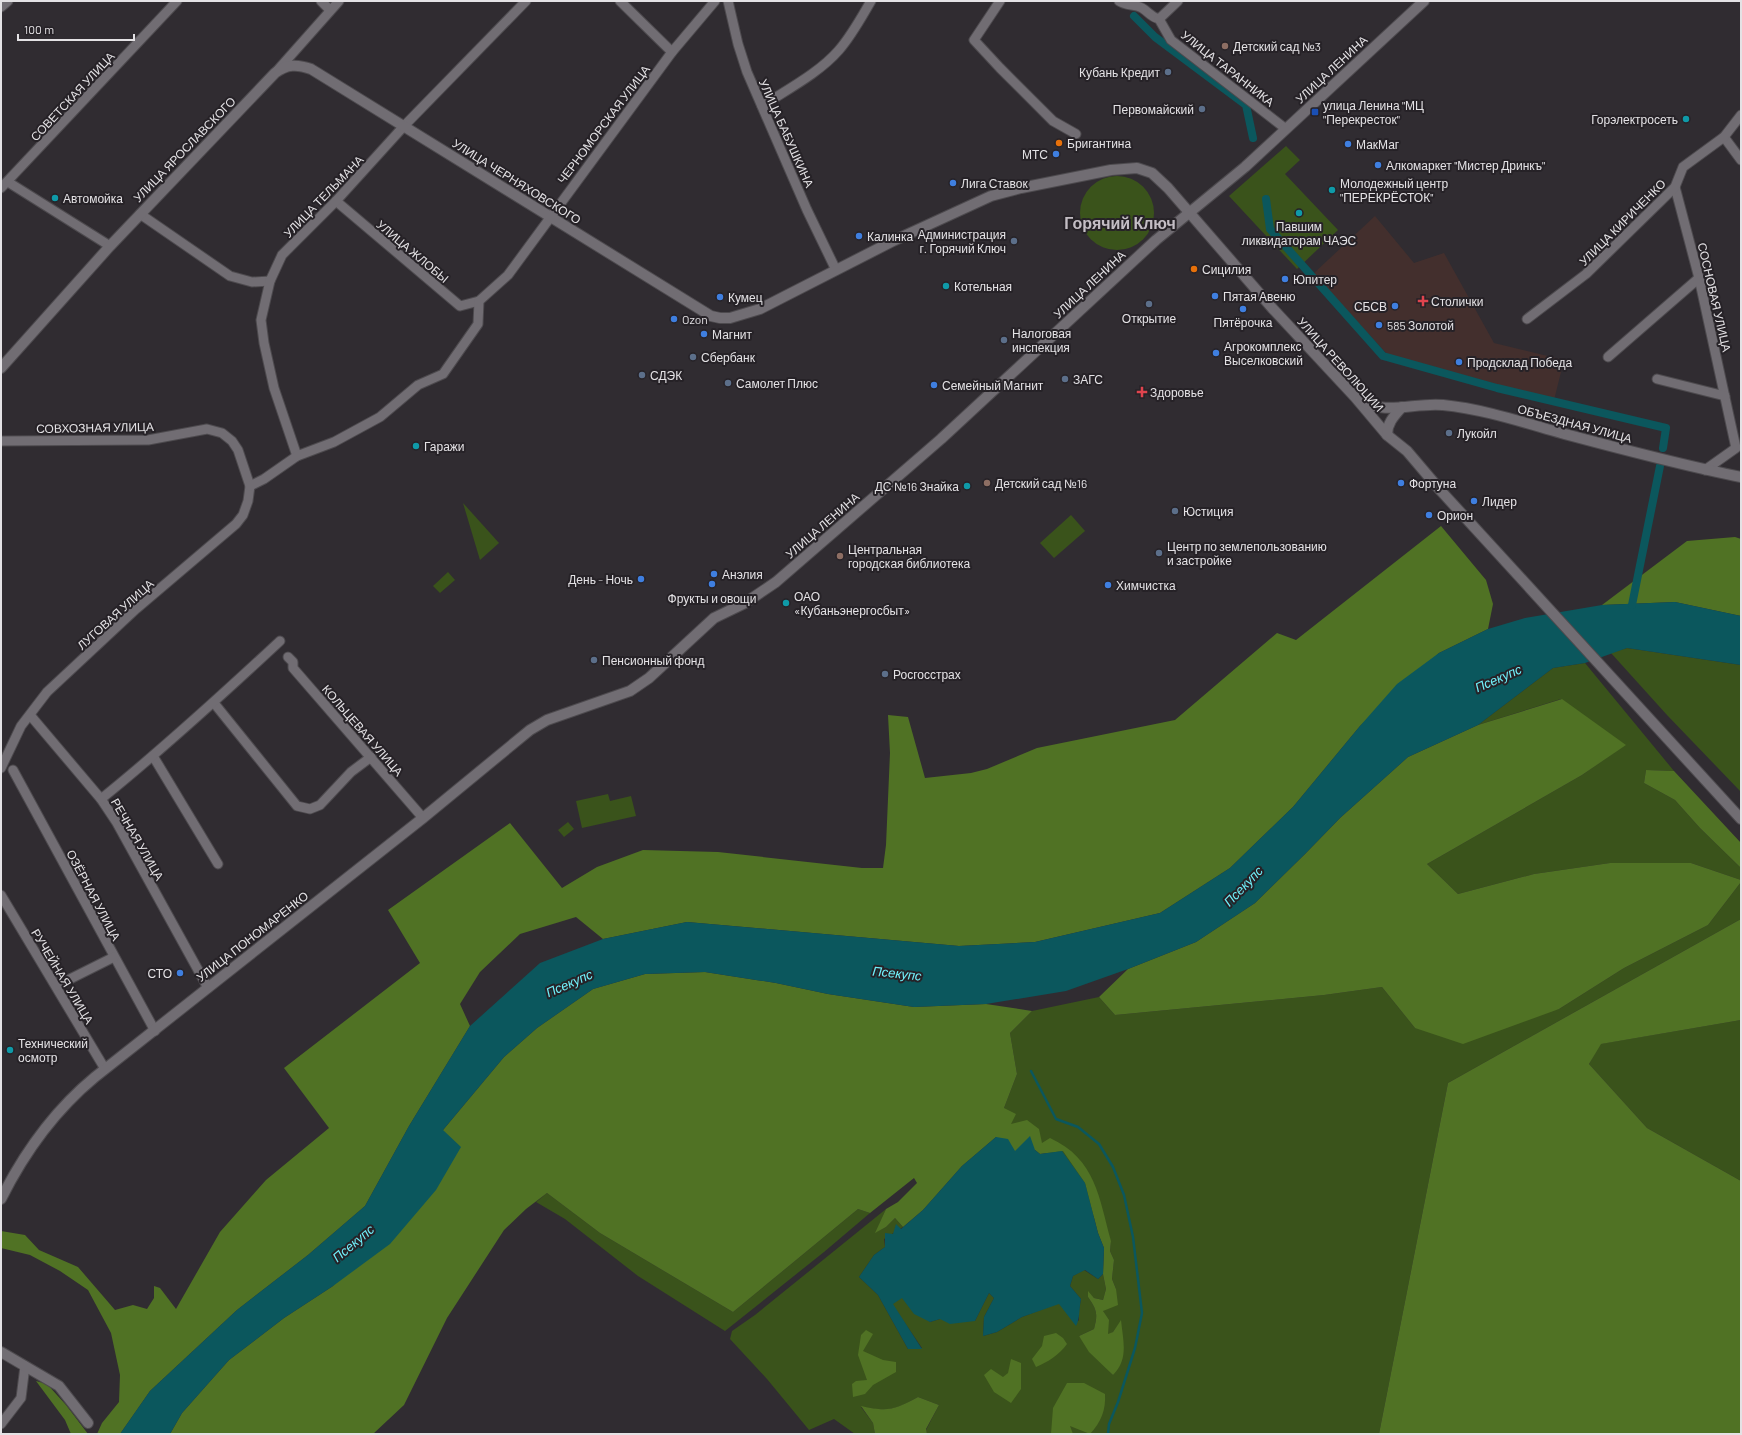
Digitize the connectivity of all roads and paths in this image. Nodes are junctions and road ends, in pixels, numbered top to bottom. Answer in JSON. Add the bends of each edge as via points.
{"nodes":[{"id":1,"x":8,"y":1,"type":"edge"},
{"id":2,"x":177,"y":1,"type":"edge"},
{"id":3,"x":321,"y":1,"type":"edge"},
{"id":4,"x":339,"y":1,"type":"edge"},
{"id":5,"x":526,"y":1,"type":"edge"},
{"id":6,"x":620,"y":1,"type":"edge"},
{"id":7,"x":715,"y":1,"type":"edge"},
{"id":8,"x":728,"y":1,"type":"edge"},
{"id":9,"x":871,"y":1,"type":"edge"},
{"id":10,"x":1000,"y":1,"type":"edge"},
{"id":11,"x":1119,"y":1,"type":"edge"},
{"id":12,"x":1178,"y":1,"type":"edge"},
{"id":13,"x":1424,"y":1,"type":"edge"},
{"id":14,"x":1,"y":7,"type":"edge"},
{"id":15,"x":330,"y":10,"type":"junction"},
{"id":16,"x":1158,"y":19,"type":"junction"},
{"id":17,"x":672,"y":52,"type":"junction"},
{"id":18,"x":284,"y":66,"type":"joint"},
{"id":19,"x":275,"y":73,"type":"junction"},
{"id":20,"x":762,"y":106,"type":"junction"},
{"id":21,"x":1741,"y":115,"type":"edge"},
{"id":22,"x":404,"y":126,"type":"junction"},
{"id":23,"x":1286,"y":129,"type":"junction"},
{"id":24,"x":1076,"y":134,"type":"dead end"},
{"id":25,"x":1724,"y":136,"type":"junction"},
{"id":26,"x":1741,"y":160,"type":"edge"},
{"id":27,"x":8,"y":182,"type":"junction"},
{"id":28,"x":1675,"y":187,"type":"junction"},
{"id":29,"x":1,"y":188,"type":"edge"},
{"id":30,"x":336,"y":202,"type":"junction"},
{"id":31,"x":1190,"y":212,"type":"junction"},
{"id":32,"x":140,"y":214,"type":"junction"},
{"id":33,"x":549,"y":217,"type":"junction"},
{"id":34,"x":110,"y":246,"type":"junction"},
{"id":35,"x":836,"y":270,"type":"junction"},
{"id":36,"x":1698,"y":278,"type":"junction"},
{"id":37,"x":270,"y":281,"type":"junction"},
{"id":38,"x":480,"y":301,"type":"junction"},
{"id":39,"x":1527,"y":319,"type":"dead end"},
{"id":40,"x":1608,"y":356,"type":"dead end"},
{"id":41,"x":1,"y":368,"type":"edge"},
{"id":42,"x":1657,"y":380,"type":"dead end"},
{"id":43,"x":1725,"y":396,"type":"junction"},
{"id":44,"x":1355,"y":397,"type":"junction"},
{"id":45,"x":1402,"y":407,"type":"junction"},
{"id":46,"x":1387,"y":435,"type":"junction"},
{"id":47,"x":1,"y":441,"type":"edge"},
{"id":48,"x":1738,"y":447,"type":"edge"},
{"id":49,"x":297,"y":456,"type":"junction"},
{"id":50,"x":1705,"y":470,"type":"junction"},
{"id":51,"x":1741,"y":477,"type":"edge"},
{"id":52,"x":250,"y":486,"type":"junction"},
{"id":53,"x":280,"y":640,"type":"dead end"},
{"id":54,"x":288,"y":657,"type":"dead end"},
{"id":55,"x":214,"y":703,"type":"junction"},
{"id":56,"x":30,"y":715,"type":"junction"},
{"id":57,"x":547,"y":720,"type":"joint"},
{"id":58,"x":153,"y":756,"type":"junction"},
{"id":59,"x":371,"y":757,"type":"junction"},
{"id":60,"x":1,"y":768,"type":"edge"},
{"id":61,"x":13,"y":770,"type":"dead end"},
{"id":62,"x":100,"y":798,"type":"junction"},
{"id":63,"x":423,"y":818,"type":"junction"},
{"id":64,"x":1741,"y":819,"type":"edge"},
{"id":65,"x":218,"y":864,"type":"dead end"},
{"id":66,"x":1,"y":895,"type":"edge"},
{"id":67,"x":114,"y":957,"type":"junction"},
{"id":68,"x":56,"y":986,"type":"junction"},
{"id":69,"x":208,"y":988,"type":"junction"},
{"id":70,"x":155,"y":1031,"type":"junction"},
{"id":71,"x":105,"y":1069,"type":"junction"},
{"id":72,"x":1,"y":1199,"type":"edge"},
{"id":73,"x":1,"y":1352,"type":"edge"},
{"id":74,"x":25,"y":1366,"type":"junction"},
{"id":75,"x":88,"y":1423,"type":"dead end"},
{"id":76,"x":1,"y":1424,"type":"edge"}],
"edges":[{"from":1,"to":14,"type":"street"},
{"from":2,"to":27,"type":"street","name":"СОВЕТСКАЯ УЛИЦА"},
{"from":3,"to":15,"type":"street"},
{"from":4,"to":15,"type":"street","name":"УЛИЦА ЯРОСЛАВСКОГО"},
{"from":5,"to":22,"type":"street","name":"УЛИЦА ТЕЛЬМАНА"},
{"from":6,"to":17,"type":"street"},
{"from":7,"to":17,"type":"street","name":"ЧЕРНОМОРСКАЯ УЛИЦА"},
{"from":8,"to":20,"type":"street","name":"УЛИЦА БАБУШКИНА","via":[[747,72]]},
{"from":9,"to":20,"type":"street","via":[[850,37],[838,51],[824,64]]},
{"from":10,"to":24,"type":"street","via":[[974,40],[1053,120]]},
{"from":11,"to":16,"type":"street","name":"УЛИЦА ТАРАННИКА","via":[[1141,8]]},
{"from":12,"to":16,"type":"street"},
{"from":13,"to":23,"type":"street","name":"УЛИЦА ЛЕНИНА"},
{"from":15,"to":19,"type":"street","name":"УЛИЦА ЯРОСЛАВСКОГО"},
{"from":16,"to":23,"type":"street","name":"УЛИЦА ТАРАННИКА","via":[[1171,40]]},
{"from":17,"to":33,"type":"street","name":"ЧЕРНОМОРСКАЯ УЛИЦА"},
{"from":18,"to":19,"type":"street","name":"УЛИЦА ЯРОСЛАВСКОГО"},
{"from":18,"to":22,"type":"street","name":"УЛИЦА ЧЕРНЯХОВСКОГО","via":[[301,65],[311,69]]},
{"from":19,"to":32,"type":"street","name":"УЛИЦА ЯРОСЛАВСКОГО"},
{"from":20,"to":35,"type":"street","name":"УЛИЦА БАБУШКИНА"},
{"from":21,"to":25,"type":"street","name":"УЛИЦА КИРИЧЕНКО"},
{"from":22,"to":30,"type":"street","name":"УЛИЦА ТЕЛЬМАНА"},
{"from":22,"to":33,"type":"street","name":"УЛИЦА ЧЕРНЯХОВСКОГО"},
{"from":23,"to":31,"type":"street","name":"УЛИЦА ЛЕНИНА"},
{"from":25,"to":26,"type":"street"},
{"from":25,"to":28,"type":"street","name":"УЛИЦА КИРИЧЕНКО","via":[[1684,168]]},
{"from":27,"to":29,"type":"street","name":"СОВЕТСКАЯ УЛИЦА"},
{"from":27,"to":34,"type":"street"},
{"from":28,"to":36,"type":"street","name":"СОСНОВАЯ УЛИЦА"},
{"from":28,"to":39,"type":"street","name":"УЛИЦА КИРИЧЕНКО","via":[[1586,274]]},
{"from":30,"to":37,"type":"street","name":"УЛИЦА ТЕЛЬМАНА","via":[[282,255]]},
{"from":30,"to":38,"type":"street","name":"УЛИЦА ЖЛОБЫ","via":[[460,306]]},
{"from":31,"to":35,"type":"street","name":"УЛИЦА РЕВОЛЮЦИИ","via":[[1152,173],[1137,168],[1111,170],[991,196]]},
{"from":31,"to":44,"type":"street","name":"УЛИЦА РЕВОЛЮЦИИ","via":[[1273,309]]},
{"from":31,"to":57,"type":"street","name":"УЛИЦА ЛЕНИНА","via":[[1091,299],[941,439],[776,582],[745,603],[714,618],[649,678],[630,691]]},
{"from":32,"to":34,"type":"street","name":"УЛИЦА ЯРОСЛАВСКОГО"},
{"from":32,"to":37,"type":"street","via":[[230,276],[252,282]]},
{"from":33,"to":35,"type":"street","name":"УЛИЦА ЧЕРНЯХОВСКОГО","via":[[710,316],[720,318],[735,317],[760,309]]},
{"from":33,"to":38,"type":"street","name":"ЧЕРНОМОРСКАЯ УЛИЦА","via":[[508,275]]},
{"from":34,"to":41,"type":"street","name":"УЛИЦА ЯРОСЛАВСКОГО"},
{"from":36,"to":40,"type":"street"},
{"from":36,"to":43,"type":"street","name":"СОСНОВАЯ УЛИЦА"},
{"from":37,"to":49,"type":"street","name":"УЛИЦА ТЕЛЬМАНА","via":[[261,320],[264,343],[274,388]]},
{"from":38,"to":49,"type":"street","via":[[478,324],[443,374],[418,385],[380,417],[334,442]]},
{"from":42,"to":43,"type":"street"},
{"from":43,"to":48,"type":"street","name":"СОСНОВАЯ УЛИЦА"},
{"from":44,"to":45,"type":"street","name":"ОБЪЕЗДНАЯ УЛИЦА","via":[[1379,408]]},
{"from":44,"to":46,"type":"street","name":"УЛИЦА РЕВОЛЮЦИИ"},
{"from":45,"to":46,"type":"street","via":[[1390,420]]},
{"from":45,"to":50,"type":"street","name":"ОБЪЕЗДНАЯ УЛИЦА","via":[[1430,404],[1463,408]]},
{"from":46,"to":64,"type":"street","name":"УЛИЦА РЕВОЛЮЦИИ","via":[[1407,451]]},
{"from":47,"to":52,"type":"street","name":"СОВХОЗНАЯ УЛИЦА","via":[[148,440],[207,429],[222,433],[232,441],[238,450]]},
{"from":48,"to":50,"type":"street","name":"СОСНОВАЯ УЛИЦА"},
{"from":49,"to":52,"type":"street"},
{"from":50,"to":51,"type":"street","name":"ОБЪЕЗДНАЯ УЛИЦА"},
{"from":52,"to":56,"type":"street","name":"ЛУГОВАЯ УЛИЦА","via":[[243,515],[236,524],[136,609],[47,692]]},
{"from":53,"to":55,"type":"street"},
{"from":54,"to":59,"type":"street","name":"КОЛЬЦЕВАЯ УЛИЦА","via":[[293,662],[293,668]]},
{"from":55,"to":58,"type":"street"},
{"from":55,"to":59,"type":"street","via":[[297,806],[310,809],[320,805],[351,772]]},
{"from":56,"to":60,"type":"street","name":"ЛУГОВАЯ УЛИЦА","via":[[21,726]]},
{"from":56,"to":62,"type":"street","name":"РЕЧНАЯ УЛИЦА"},
{"from":57,"to":63,"type":"street","name":"УЛИЦА ПОНОМАРЕНКО","via":[[530,730]]},
{"from":58,"to":62,"type":"street"},
{"from":58,"to":65,"type":"street"},
{"from":59,"to":63,"type":"street","name":"КОЛЬЦЕВАЯ УЛИЦА"},
{"from":61,"to":67,"type":"street","name":"ОЗЁРНАЯ УЛИЦА"},
{"from":62,"to":69,"type":"street","name":"РЕЧНАЯ УЛИЦА","via":[[117,823]]},
{"from":63,"to":69,"type":"street","name":"УЛИЦА ПОНОМАРЕНКО"},
{"from":66,"to":68,"type":"street","name":"РУЧЕЙНАЯ УЛИЦА"},
{"from":67,"to":68,"type":"street"},
{"from":67,"to":70,"type":"street","name":"ОЗЁРНАЯ УЛИЦА"},
{"from":68,"to":71,"type":"street","name":"РУЧЕЙНАЯ УЛИЦА"},
{"from":69,"to":70,"type":"street","name":"УЛИЦА ПОНОМАРЕНКО"},
{"from":70,"to":71,"type":"street","name":"УЛИЦА ПОНОМАРЕНКО"},
{"from":71,"to":72,"type":"street","name":"УЛИЦА ПОНОМАРЕНКО","via":[[74,1094],[57,1113]]},
{"from":73,"to":74,"type":"street"},
{"from":74,"to":75,"type":"street","via":[[59,1386]]},
{"from":74,"to":76,"type":"street","via":[[21,1398]]}]}
